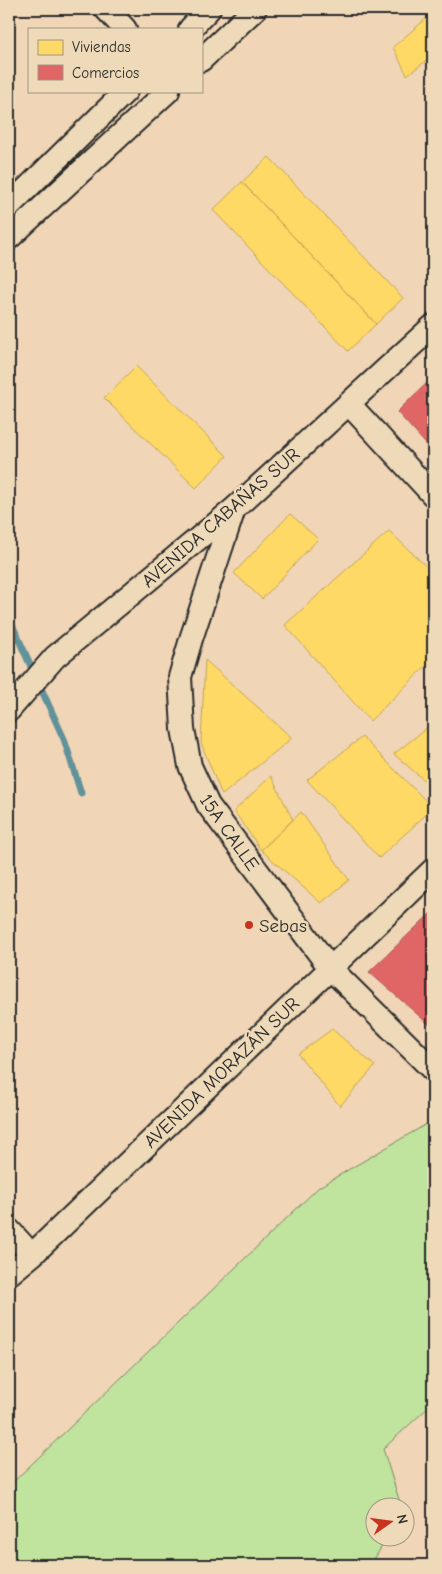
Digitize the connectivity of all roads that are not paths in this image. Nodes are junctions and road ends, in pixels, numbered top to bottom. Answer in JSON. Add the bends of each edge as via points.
{"nodes":[{"id":1,"x":106,"y":9,"type":"edge"},
{"id":2,"x":209,"y":9,"type":"edge"},
{"id":3,"x":255,"y":9,"type":"edge"},
{"id":4,"x":124,"y":28,"type":"edge"},
{"id":5,"x":191,"y":28,"type":"edge"},
{"id":6,"x":202,"y":59,"type":"edge"},
{"id":7,"x":125,"y":92,"type":"edge"},
{"id":8,"x":167,"y":92,"type":"edge"},
{"id":9,"x":9,"y":206,"type":"edge"},
{"id":10,"x":9,"y":238,"type":"edge"},
{"id":11,"x":433,"y":326,"type":"edge"},
{"id":12,"x":349,"y":404,"type":"junction"},
{"id":13,"x":433,"y":495,"type":"edge"},
{"id":14,"x":234,"y":508,"type":"junction"},
{"id":15,"x":10,"y":709,"type":"edge"},
{"id":16,"x":433,"y":870,"type":"edge"},
{"id":17,"x":330,"y":968,"type":"junction"},
{"id":18,"x":433,"y":1070,"type":"edge"},
{"id":19,"x":9,"y":1230,"type":"edge"},
{"id":20,"x":32,"y":1254,"type":"junction"},
{"id":21,"x":9,"y":1274,"type":"edge"}],
"edges":[{"from":1,"to":4,"type":"street"},
{"from":2,"to":5,"type":"street"},
{"from":3,"to":6,"type":"street"},
{"from":7,"to":9,"type":"street"},
{"from":8,"to":10,"type":"street"},
{"from":11,"to":12,"type":"street","name":"AVENIDA CABAÑAS SUR"},
{"from":12,"to":13,"type":"street"},
{"from":12,"to":14,"type":"street","name":"AVENIDA CABAÑAS SUR"},
{"from":14,"to":15,"type":"street","name":"AVENIDA CABAÑAS SUR","via":[[55,657]]},
{"from":14,"to":17,"type":"street","name":"15A CALLE","via":[[180,677],[182,729],[190,766],[208,805]]},
{"from":16,"to":17,"type":"street","name":"AVENIDA MORAZÁN SUR"},
{"from":17,"to":18,"type":"street","name":"15A CALLE"},
{"from":17,"to":20,"type":"street","name":"AVENIDA MORAZÁN SUR"},
{"from":19,"to":20,"type":"street"},
{"from":20,"to":21,"type":"street","name":"AVENIDA MORAZÁN SUR"}]}
